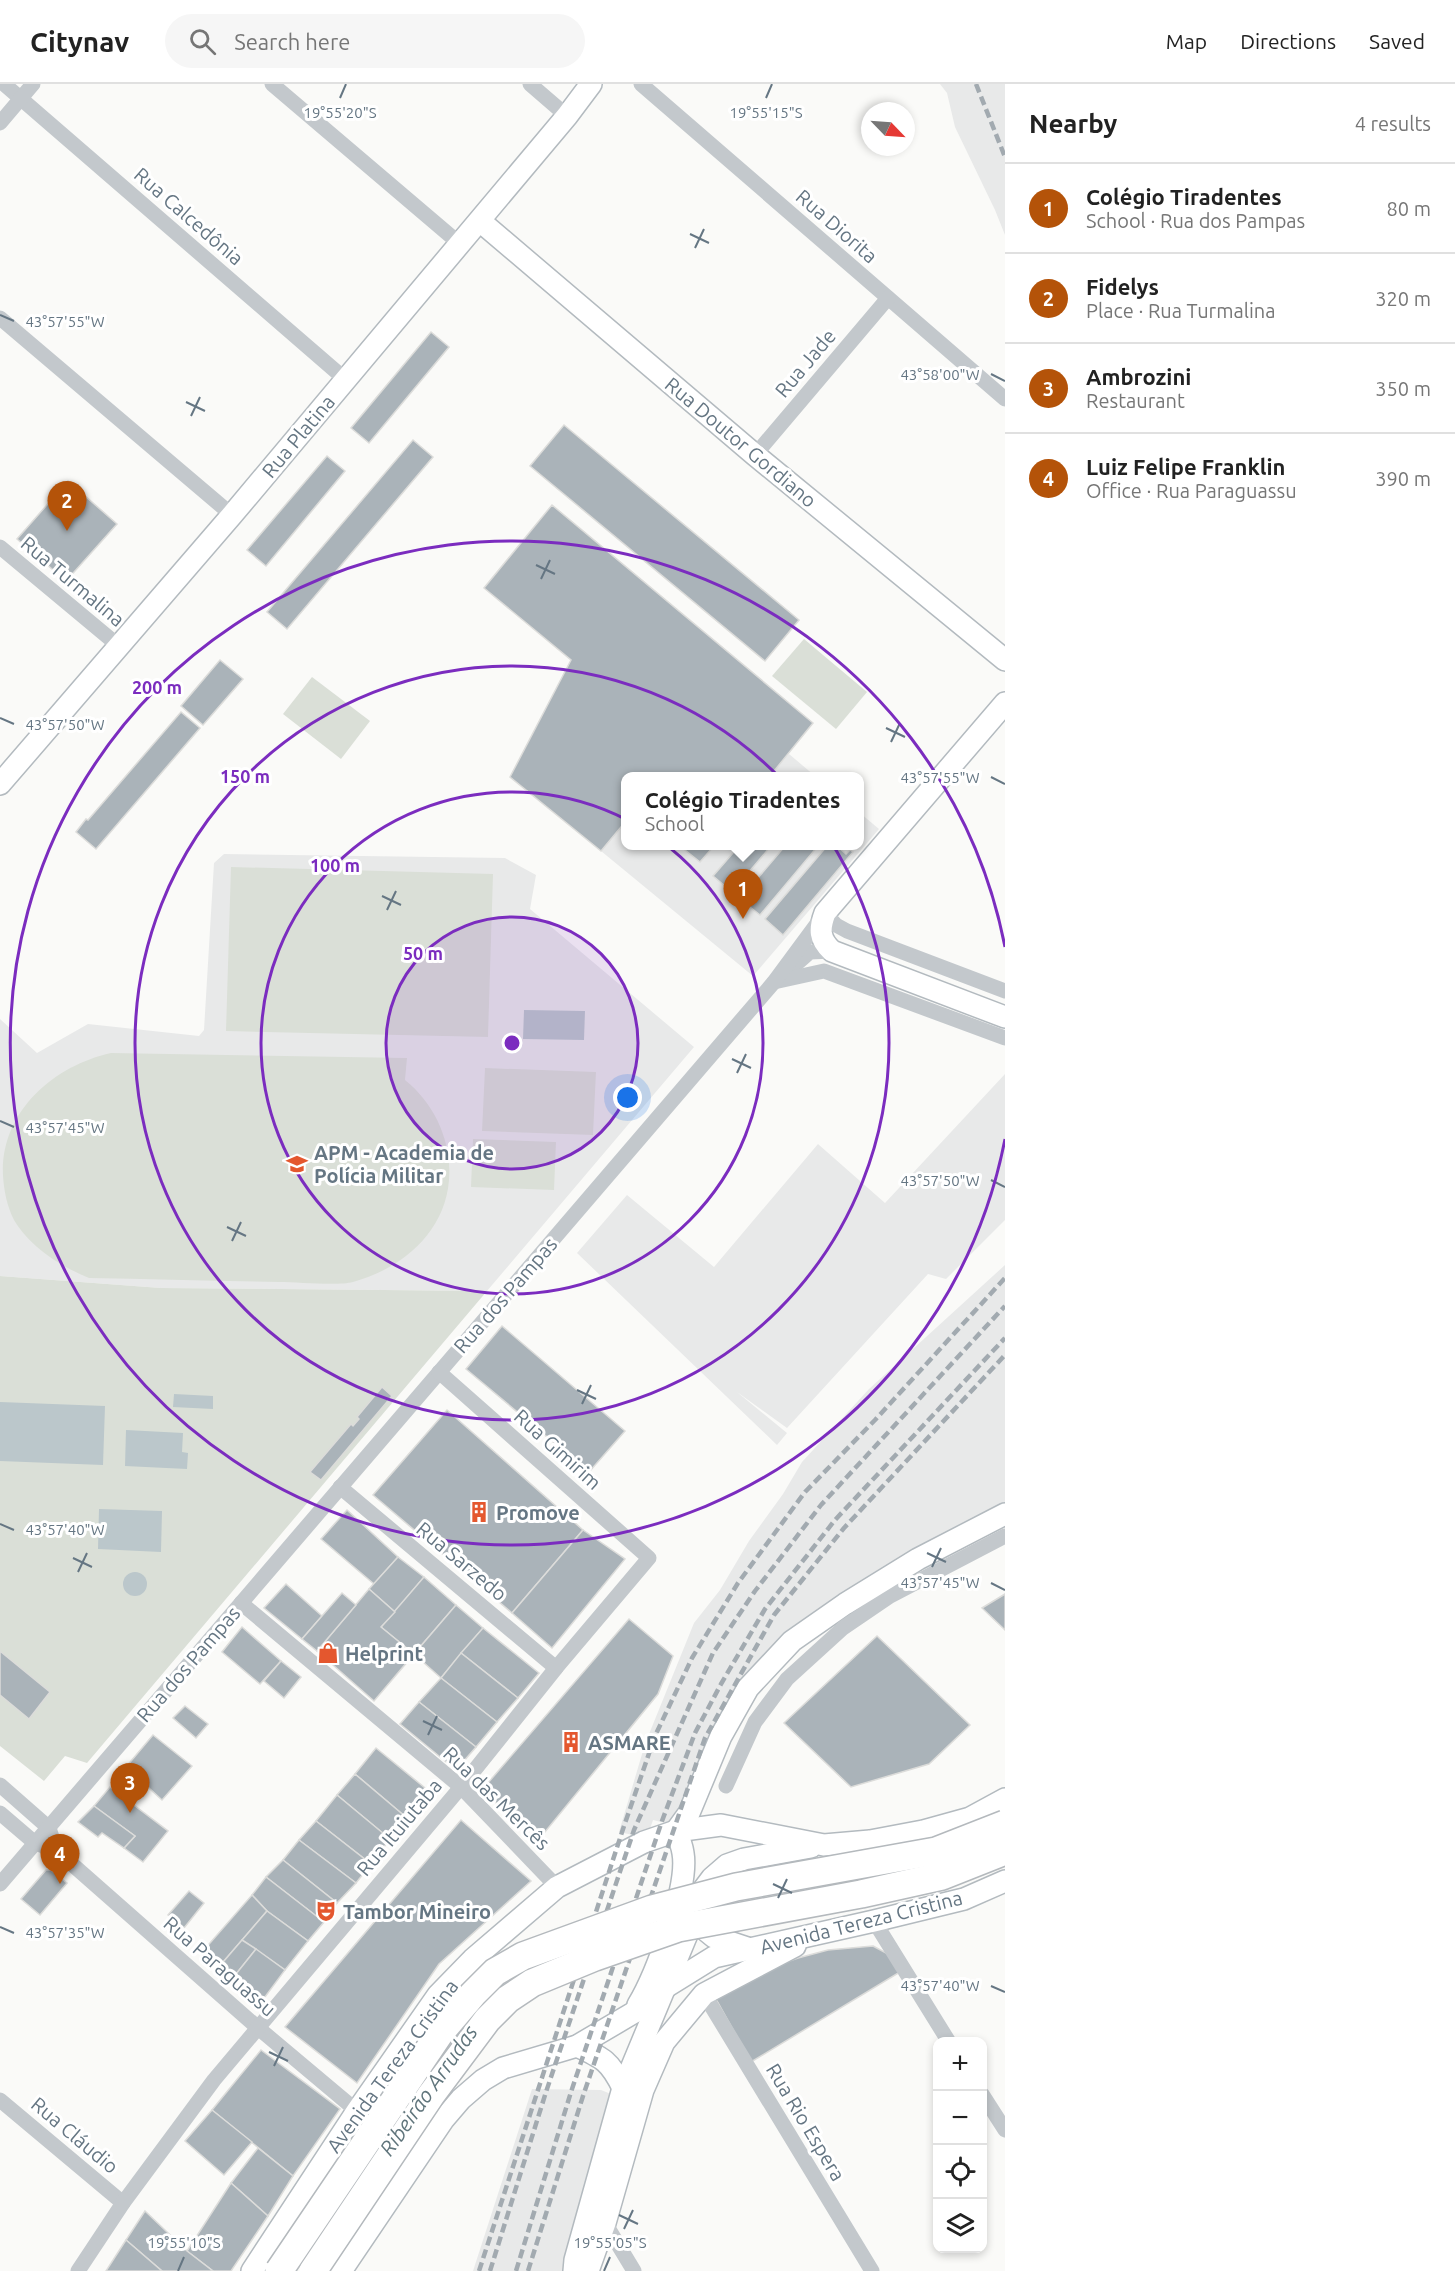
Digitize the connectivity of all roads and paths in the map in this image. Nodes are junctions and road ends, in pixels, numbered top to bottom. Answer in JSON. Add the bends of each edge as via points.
{"nodes":[{"id":1,"x":4,"y":84,"type":"edge"},
{"id":2,"x":33,"y":84,"type":"edge"},
{"id":3,"x":272,"y":84,"type":"edge"},
{"id":4,"x":530,"y":84,"type":"edge"},
{"id":5,"x":591,"y":84,"type":"edge"},
{"id":6,"x":641,"y":84,"type":"edge"},
{"id":7,"x":21,"y":98,"type":"junction"},
{"id":8,"x":567,"y":116,"type":"junction"},
{"id":9,"x":0,"y":123,"type":"edge"},
{"id":10,"x":480,"y":220,"type":"junction"},
{"id":11,"x":460,"y":244,"type":"junction"},
{"id":12,"x":888,"y":298,"type":"junction"},
{"id":13,"x":0,"y":318,"type":"edge"},
{"id":14,"x":346,"y":380,"type":"junction"},
{"id":15,"x":1005,"y":399,"type":"edge"},
{"id":16,"x":755,"y":455,"type":"junction"},
{"id":17,"x":232,"y":515,"type":"junction"},
{"id":18,"x":0,"y":547,"type":"edge"},
{"id":19,"x":120,"y":647,"type":"junction"},
{"id":20,"x":1005,"y":660,"type":"edge"},
{"id":21,"x":1005,"y":703,"type":"edge"},
{"id":22,"x":0,"y":784,"type":"edge"},
{"id":23,"x":825,"y":913,"type":"junction"},
{"id":24,"x":841,"y":955,"type":"junction"},
{"id":25,"x":774,"y":982,"type":"junction"},
{"id":26,"x":1005,"y":991,"type":"edge"},
{"id":27,"x":1005,"y":1017,"type":"edge"},
{"id":28,"x":1005,"y":1038,"type":"edge"},
{"id":29,"x":439,"y":1372,"type":"junction"},
{"id":30,"x":340,"y":1487,"type":"junction"},
{"id":31,"x":1005,"y":1514,"type":"edge"},
{"id":32,"x":1005,"y":1536,"type":"edge"},
{"id":33,"x":650,"y":1558,"type":"joint"},
{"id":34,"x":241,"y":1603,"type":"junction"},
{"id":35,"x":556,"y":1668,"type":"junction"},
{"id":36,"x":0,"y":1785,"type":"edge"},
{"id":37,"x":726,"y":1786,"type":"dead end"},
{"id":38,"x":461,"y":1787,"type":"junction"},
{"id":39,"x":1005,"y":1799,"type":"edge"},
{"id":40,"x":0,"y":1813,"type":"edge"},
{"id":41,"x":1005,"y":1824,"type":"edge"},
{"id":42,"x":49,"y":1828,"type":"junction"},
{"id":43,"x":676,"y":1831,"type":"junction"},
{"id":44,"x":35,"y":1843,"type":"junction"},
{"id":45,"x":824,"y":1845,"type":"junction"},
{"id":46,"x":57,"y":1851,"type":"junction"},
{"id":47,"x":1005,"y":1851,"type":"edge"},
{"id":48,"x":1005,"y":1881,"type":"edge"},
{"id":49,"x":0,"y":1884,"type":"edge"},
{"id":50,"x":557,"y":1887,"type":"junction"},
{"id":51,"x":693,"y":1920,"type":"junction"},
{"id":52,"x":874,"y":1922,"type":"junction"},
{"id":53,"x":820,"y":1933,"type":"junction"},
{"id":54,"x":748,"y":1949,"type":"junction"},
{"id":55,"x":668,"y":1980,"type":"junction"},
{"id":56,"x":704,"y":1994,"type":"junction"},
{"id":57,"x":633,"y":2013,"type":"junction"},
{"id":58,"x":257,"y":2027,"type":"junction"},
{"id":59,"x":946,"y":2037,"type":"edge"},
{"id":60,"x":577,"y":2046,"type":"junction"},
{"id":61,"x":623,"y":2088,"type":"junction"},
{"id":62,"x":0,"y":2100,"type":"edge"},
{"id":63,"x":987,"y":2102,"type":"edge"},
{"id":64,"x":357,"y":2111,"type":"junction"},
{"id":65,"x":1005,"y":2130,"type":"edge"},
{"id":66,"x":123,"y":2203,"type":"junction"},
{"id":67,"x":605,"y":2223,"type":"junction"},
{"id":68,"x":78,"y":2271,"type":"edge"},
{"id":69,"x":252,"y":2271,"type":"edge"},
{"id":70,"x":279,"y":2271,"type":"edge"},
{"id":71,"x":313,"y":2271,"type":"edge"},
{"id":72,"x":341,"y":2271,"type":"edge"},
{"id":73,"x":574,"y":2271,"type":"edge"},
{"id":74,"x":588,"y":2271,"type":"edge"},
{"id":75,"x":634,"y":2271,"type":"edge"},
{"id":76,"x":872,"y":2271,"type":"edge"}],
"edges":[{"from":1,"to":7,"type":"street","name":"Rua Calcedônia"},
{"from":2,"to":7,"type":"street"},
{"from":3,"to":11,"type":"street"},
{"from":4,"to":8,"type":"street"},
{"from":5,"to":8,"type":"street","name":"Rua Platina"},
{"from":6,"to":12,"type":"street","name":"Rua Diorita"},
{"from":7,"to":9,"type":"street"},
{"from":7,"to":14,"type":"street","name":"Rua Calcedônia"},
{"from":8,"to":10,"type":"street","name":"Rua Platina"},
{"from":10,"to":11,"type":"street","name":"Rua Platina"},
{"from":10,"to":16,"type":"street","name":"Rua Doutor Gordiano"},
{"from":11,"to":14,"type":"street","name":"Rua Platina"},
{"from":12,"to":15,"type":"street","name":"Rua Diorita"},
{"from":12,"to":16,"type":"street","name":"Rua Jade"},
{"from":13,"to":17,"type":"street"},
{"from":14,"to":17,"type":"street","name":"Rua Platina"},
{"from":16,"to":20,"type":"street","name":"Rua Doutor Gordiano"},
{"from":17,"to":19,"type":"street","name":"Rua Platina"},
{"from":18,"to":19,"type":"street","name":"Rua Turmalina"},
{"from":19,"to":22,"type":"street","name":"Rua Platina"},
{"from":21,"to":23,"type":"street","name":"Rua dos Pampas"},
{"from":23,"to":24,"type":"street","via":[[821,938]]},
{"from":23,"to":25,"type":"street","name":"Rua dos Pampas"},
{"from":23,"to":26,"type":"street","via":[[836,926],[847,931]]},
{"from":24,"to":25,"type":"street","via":[[810,952]]},
{"from":24,"to":27,"type":"street"},
{"from":25,"to":28,"type":"street","via":[[824,971]]},
{"from":25,"to":29,"type":"street","name":"Rua dos Pampas"},
{"from":29,"to":30,"type":"street","name":"Rua dos Pampas"},
{"from":29,"to":33,"type":"street","name":"Rua Gimirim"},
{"from":30,"to":34,"type":"street","name":"Rua dos Pampas"},
{"from":30,"to":35,"type":"street","name":"Rua Sarzedo"},
{"from":31,"to":43,"type":"street","via":[[918,1559],[792,1641],[748,1688]]},
{"from":32,"to":37,"type":"street","via":[[890,1596],[843,1628],[774,1696],[755,1722]]},
{"from":33,"to":35,"type":"street","name":"Rua Ituiutaba"},
{"from":34,"to":38,"type":"street","name":"Rua das Mercês"},
{"from":34,"to":42,"type":"street","name":"Rua dos Pampas"},
{"from":35,"to":38,"type":"street","name":"Rua Ituiutaba"},
{"from":36,"to":42,"type":"street"},
{"from":38,"to":50,"type":"street","name":"Rua das Mercês"},
{"from":38,"to":58,"type":"street","name":"Rua Ituiutaba"},
{"from":39,"to":45,"type":"street","name":"Avenida Tereza Cristina","via":[[970,1818],[922,1831]]},
{"from":40,"to":44,"type":"street"},
{"from":41,"to":70,"type":"highway","name":"Avenida Tereza Cristina","bridge":true,"via":[[936,1851],[736,1887],[652,1909],[523,1956],[495,1972],[440,2033]]},
{"from":42,"to":44,"type":"street","name":"Rua dos Pampas"},
{"from":42,"to":46,"type":"street"},
{"from":43,"to":45,"type":"street","name":"Avenida Tereza Cristina","via":[[721,1825]]},
{"from":43,"to":50,"type":"street","name":"Avenida Tereza Cristina","via":[[644,1842]]},
{"from":43,"to":57,"type":"street","via":[[684,1854],[683,1883],[659,1960]]},
{"from":44,"to":46,"type":"street"},
{"from":44,"to":49,"type":"street","name":"Rua dos Pampas"},
{"from":45,"to":51,"type":"street","via":[[727,1865],[703,1890]]},
{"from":46,"to":58,"type":"street","name":"Rua Paraguassu"},
{"from":47,"to":71,"type":"highway","name":"Avenida Tereza Cristina","bridge":true,"via":[[942,1876],[678,1928],[532,1983],[487,2020],[431,2095]]},
{"from":48,"to":52,"type":"street","name":"Avenida Tereza Cristina","via":[[964,1899]]},
{"from":50,"to":64,"type":"street","name":"Avenida Tereza Cristina","via":[[473,1959],[438,1995]]},
{"from":51,"to":54,"type":"street","via":[[714,1937]]},
{"from":51,"to":55,"type":"street"},
{"from":52,"to":53,"type":"street","name":"Avenida Tereza Cristina"},
{"from":52,"to":59,"type":"street"},
{"from":53,"to":54,"type":"street","name":"Avenida Tereza Cristina"},
{"from":53,"to":56,"type":"street"},
{"from":54,"to":55,"type":"street","name":"Avenida Tereza Cristina","via":[[714,1957]]},
{"from":55,"to":57,"type":"street","name":"Avenida Tereza Cristina"},
{"from":55,"to":61,"type":"street"},
{"from":56,"to":67,"type":"street","via":[[664,2042],[644,2090]]},
{"from":56,"to":76,"type":"street","name":"Rua Rio Espera"},
{"from":57,"to":60,"type":"street","name":"Avenida Tereza Cristina"},
{"from":58,"to":64,"type":"street","name":"Rua Paraguassu"},
{"from":58,"to":66,"type":"street","name":"Rua Ituiutaba"},
{"from":60,"to":61,"type":"street","via":[[599,2056],[614,2069]]},
{"from":60,"to":72,"type":"street","name":"Avenida Tereza Cristina","via":[[504,2068],[461,2099]]},
{"from":61,"to":73,"type":"street"},
{"from":62,"to":66,"type":"street","name":"Rua Cláudio"},
{"from":63,"to":65,"type":"street"},
{"from":64,"to":69,"type":"street","name":"Avenida Tereza Cristina"},
{"from":66,"to":68,"type":"street","name":"Rua Ituiutaba"},
{"from":67,"to":74,"type":"street"},
{"from":67,"to":75,"type":"street"}]}
